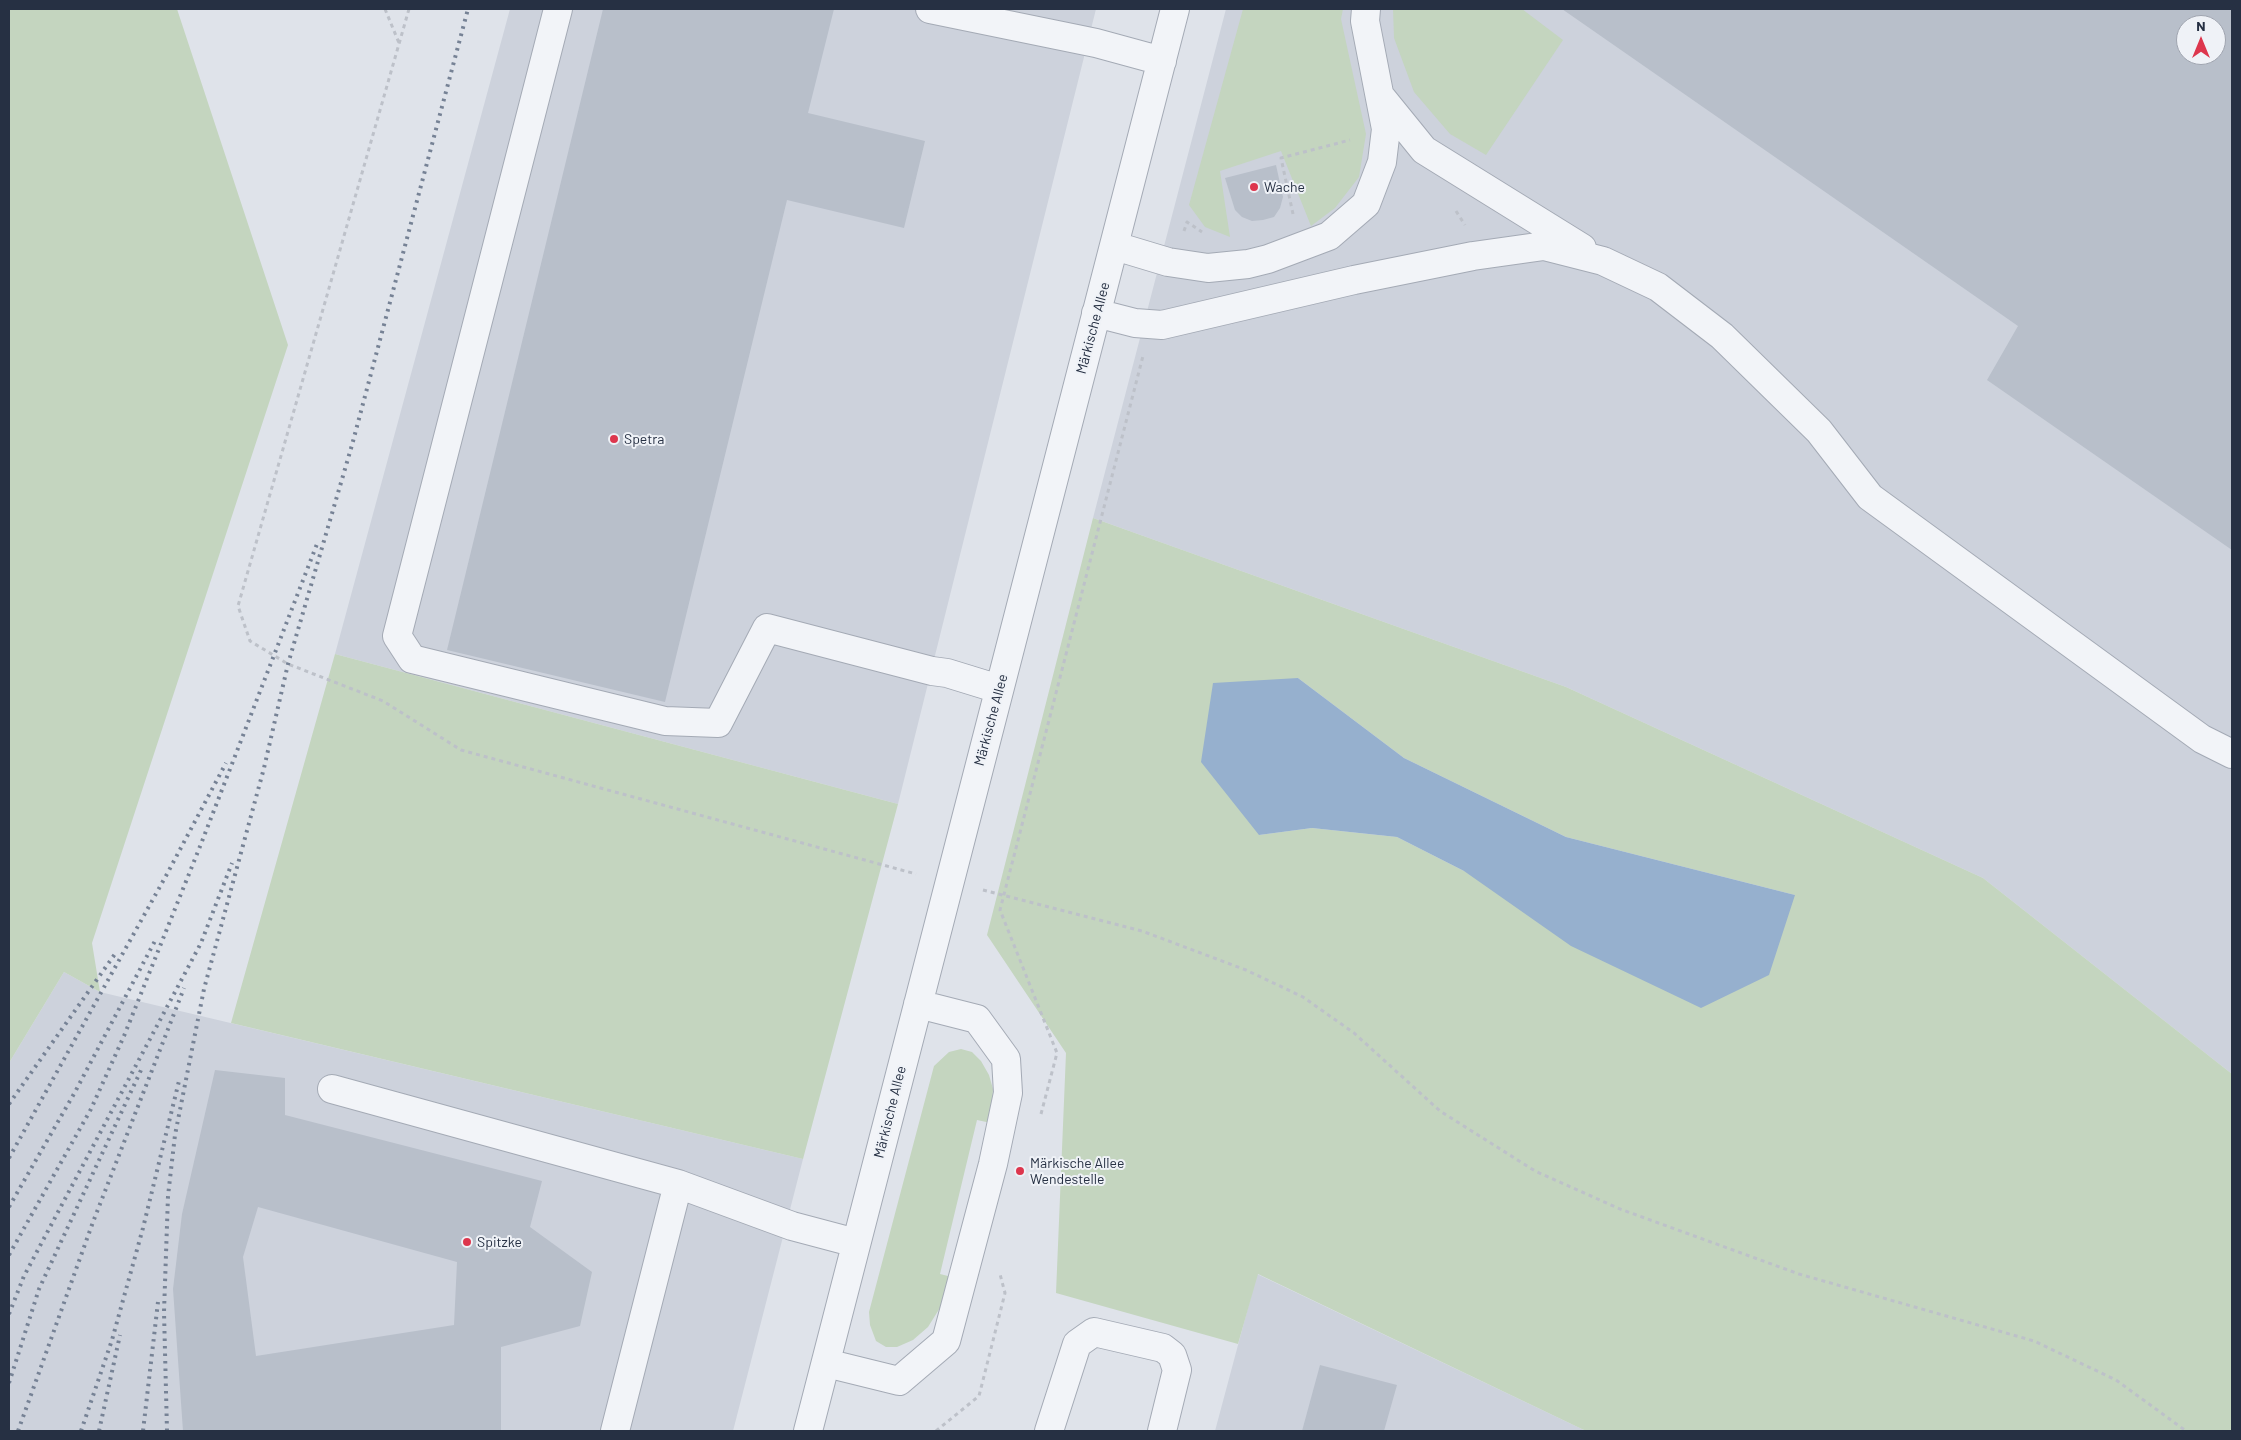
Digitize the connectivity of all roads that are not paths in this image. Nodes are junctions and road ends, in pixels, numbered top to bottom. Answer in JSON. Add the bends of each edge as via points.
{"nodes":[{"id":1,"x":558,"y":9,"type":"edge"},
{"id":2,"x":930,"y":9,"type":"edge"},
{"id":3,"x":1175,"y":9,"type":"edge"},
{"id":4,"x":1366,"y":9,"type":"edge"},
{"id":5,"x":1162,"y":61,"type":"junction"},
{"id":6,"x":1381,"y":97,"type":"junction"},
{"id":7,"x":1115,"y":246,"type":"junction"},
{"id":8,"x":1603,"y":261,"type":"junction"},
{"id":9,"x":1096,"y":313,"type":"junction"},
{"id":10,"x":999,"y":688,"type":"junction"},
{"id":11,"x":2232,"y":754,"type":"edge"},
{"id":12,"x":918,"y":1004,"type":"junction"},
{"id":13,"x":332,"y":1088,"type":"dead end"},
{"id":14,"x":678,"y":1184,"type":"junction"},
{"id":15,"x":856,"y":1243,"type":"junction"},
{"id":16,"x":826,"y":1363,"type":"junction"},
{"id":17,"x":615,"y":1431,"type":"edge"},
{"id":18,"x":808,"y":1431,"type":"edge"},
{"id":19,"x":1049,"y":1431,"type":"edge"},
{"id":20,"x":1162,"y":1431,"type":"edge"}],
"edges":[{"from":1,"to":10,"type":"street","via":[[397,636],[412,660],[665,721],[718,723],[767,628]]},
{"from":2,"to":5,"type":"street","via":[[1096,43]]},
{"from":3,"to":5,"type":"street","name":"Märkische Allee"},
{"from":4,"to":6,"type":"street","via":[[1365,21]]},
{"from":5,"to":7,"type":"street","name":"Märkische Allee"},
{"from":6,"to":7,"type":"street","via":[[1386,129],[1382,162],[1366,204],[1329,236],[1268,259],[1208,268],[1172,263]]},
{"from":6,"to":8,"type":"street","via":[[1424,150]]},
{"from":7,"to":9,"type":"street","name":"Märkische Allee"},
{"from":8,"to":9,"type":"street","via":[[1544,246],[1482,254],[1354,280],[1162,325],[1135,323]]},
{"from":8,"to":11,"type":"street","via":[[1658,287],[1722,336],[1818,431],[1870,497],[2202,739]]},
{"from":9,"to":10,"type":"street","name":"Märkische Allee"},
{"from":10,"to":12,"type":"street","name":"Märkische Allee"},
{"from":12,"to":15,"type":"street","name":"Märkische Allee"},
{"from":12,"to":16,"type":"street","via":[[978,1019],[1006,1059],[1008,1093],[992,1164],[946,1341],[899,1381]]},
{"from":13,"to":14,"type":"street"},
{"from":14,"to":15,"type":"street","via":[[792,1226]]},
{"from":14,"to":17,"type":"street"},
{"from":15,"to":16,"type":"street","name":"Märkische Allee"},
{"from":16,"to":18,"type":"street","name":"Märkische Allee"},
{"from":19,"to":20,"type":"street","via":[[1077,1344],[1094,1332],[1163,1348],[1172,1354],[1177,1370]]}]}
